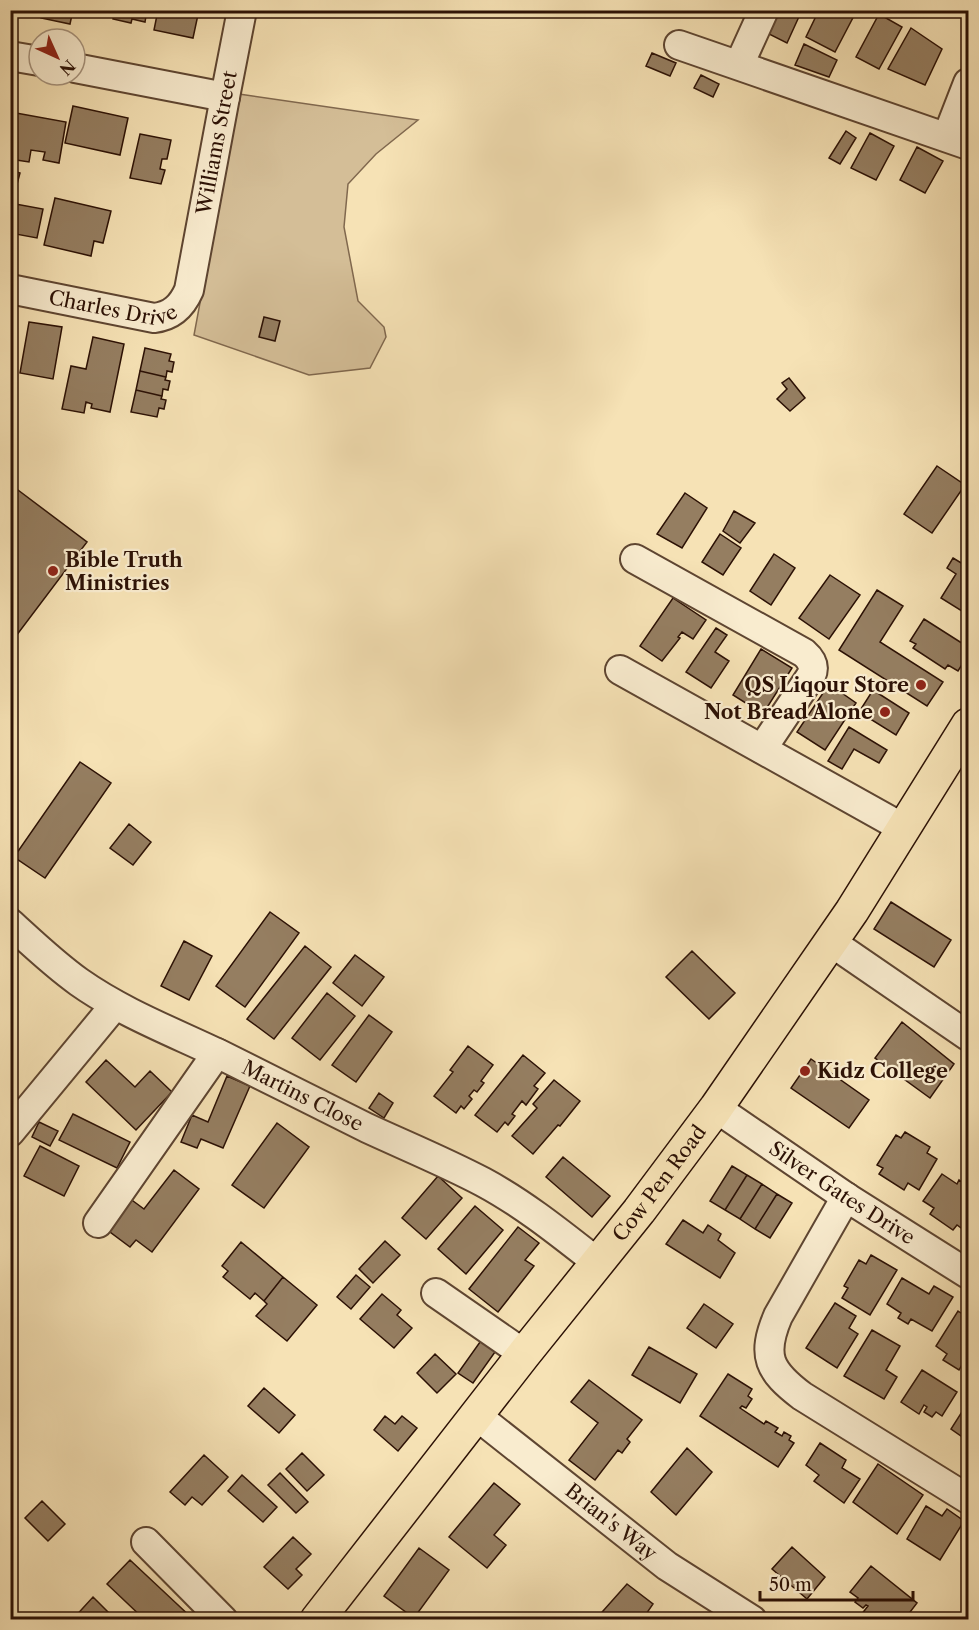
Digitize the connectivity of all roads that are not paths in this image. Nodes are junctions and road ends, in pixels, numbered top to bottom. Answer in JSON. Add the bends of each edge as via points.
{"nodes":[{"id":1,"x":242,"y":10,"type":"edge"},
{"id":2,"x":764,"y":10,"type":"edge"},
{"id":3,"x":679,"y":45,"type":"dead end"},
{"id":4,"x":10,"y":56,"type":"edge"},
{"id":5,"x":27,"y":59,"type":"edge"},
{"id":6,"x":739,"y":65,"type":"junction"},
{"id":7,"x":87,"y":70,"type":"edge"},
{"id":8,"x":969,"y":83,"type":"edge"},
{"id":9,"x":225,"y":97,"type":"junction"},
{"id":10,"x":958,"y":141,"type":"edge"},
{"id":11,"x":192,"y":277,"type":"joint"},
{"id":12,"x":10,"y":289,"type":"edge"},
{"id":13,"x":635,"y":559,"type":"dead end"},
{"id":14,"x":620,"y":670,"type":"dead end"},
{"id":15,"x":969,"y":724,"type":"edge"},
{"id":16,"x":762,"y":749,"type":"junction"},
{"id":17,"x":903,"y":828,"type":"junction"},
{"id":18,"x":10,"y":923,"type":"edge"},
{"id":19,"x":831,"y":942,"type":"junction"},
{"id":20,"x":115,"y":1005,"type":"junction"},
{"id":21,"x":969,"y":1036,"type":"edge"},
{"id":22,"x":217,"y":1053,"type":"junction"},
{"id":23,"x":716,"y":1108,"type":"junction"},
{"id":24,"x":10,"y":1132,"type":"edge"},
{"id":25,"x":846,"y":1197,"type":"junction"},
{"id":26,"x":98,"y":1223,"type":"dead end"},
{"id":27,"x":597,"y":1263,"type":"junction"},
{"id":28,"x":969,"y":1274,"type":"edge"},
{"id":29,"x":436,"y":1293,"type":"dead end"},
{"id":30,"x":524,"y":1354,"type":"junction"},
{"id":31,"x":477,"y":1416,"type":"junction"},
{"id":32,"x":969,"y":1499,"type":"edge"},
{"id":33,"x":146,"y":1542,"type":"dead end"},
{"id":34,"x":223,"y":1620,"type":"edge"},
{"id":35,"x":317,"y":1620,"type":"edge"},
{"id":36,"x":752,"y":1620,"type":"edge"}],
"edges":[{"from":1,"to":9,"type":"street","name":"Williams Street"},
{"from":2,"to":6,"type":"street"},
{"from":3,"to":6,"type":"street"},
{"from":4,"to":5,"type":"street"},
{"from":6,"to":10,"type":"street"},
{"from":7,"to":9,"type":"street"},
{"from":8,"to":10,"type":"street"},
{"from":9,"to":11,"type":"street","name":"Williams Street"},
{"from":11,"to":12,"type":"street","name":"Charles Drive","via":[[180,306],[172,313],[154,318]]},
{"from":13,"to":16,"type":"street","via":[[810,659],[811,676]]},
{"from":14,"to":16,"type":"street"},
{"from":15,"to":17,"type":"main road","name":"Cow Pen Road"},
{"from":16,"to":17,"type":"street"},
{"from":17,"to":19,"type":"main road","name":"Cow Pen Road"},
{"from":18,"to":20,"type":"street","name":"Martins Close","via":[[61,969]]},
{"from":19,"to":21,"type":"street"},
{"from":19,"to":23,"type":"main road","name":"Cow Pen Road"},
{"from":20,"to":22,"type":"street","name":"Martins Close"},
{"from":20,"to":24,"type":"street"},
{"from":22,"to":26,"type":"street"},
{"from":22,"to":27,"type":"street","name":"Martins Close","via":[[483,1182],[546,1223]]},
{"from":23,"to":25,"type":"street","name":"Silver Gates Drive"},
{"from":23,"to":27,"type":"main road","name":"Cow Pen Road"},
{"from":25,"to":28,"type":"street","name":"Silver Gates Drive"},
{"from":25,"to":32,"type":"street","via":[[778,1316],[769,1339],[773,1367],[802,1396]]},
{"from":27,"to":30,"type":"main road","name":"Cow Pen Road"},
{"from":29,"to":30,"type":"street"},
{"from":30,"to":31,"type":"main road","name":"Cow Pen Road"},
{"from":31,"to":35,"type":"main road","name":"Cow Pen Road"},
{"from":31,"to":36,"type":"street","name":"Brian's Way","via":[[666,1566]]},
{"from":33,"to":34,"type":"street"}]}
